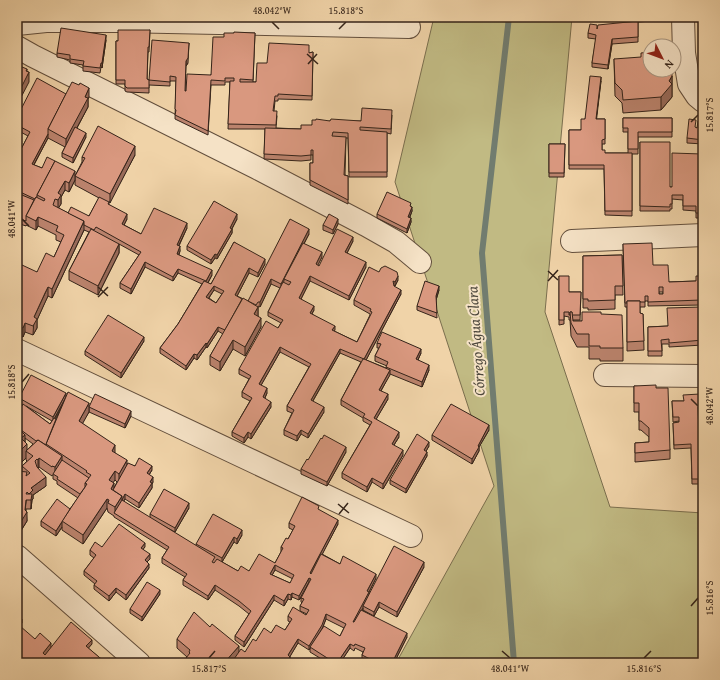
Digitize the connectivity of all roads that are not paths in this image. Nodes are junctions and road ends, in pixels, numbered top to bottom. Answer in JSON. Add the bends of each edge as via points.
{"nodes":[{"id":1,"x":682,"y":17,"type":"edge"},
{"id":2,"x":17,"y":24,"type":"edge"},
{"id":3,"x":409,"y":26,"type":"dead end"},
{"id":4,"x":17,"y":47,"type":"edge"},
{"id":5,"x":703,"y":101,"type":"edge"},
{"id":6,"x":703,"y":235,"type":"edge"},
{"id":7,"x":572,"y":241,"type":"dead end"},
{"id":8,"x":420,"y":262,"type":"dead end"},
{"id":9,"x":17,"y":350,"type":"edge"},
{"id":10,"x":605,"y":375,"type":"dead end"},
{"id":11,"x":703,"y":376,"type":"edge"},
{"id":12,"x":411,"y":536,"type":"dead end"},
{"id":13,"x":17,"y":556,"type":"edge"},
{"id":14,"x":140,"y":663,"type":"edge"}],
"edges":[{"from":1,"to":5,"type":"street","via":[[689,84]]},
{"from":2,"to":3,"type":"street","via":[[46,21],[118,21]]},
{"from":4,"to":8,"type":"street","via":[[366,225],[396,242]]},
{"from":6,"to":7,"type":"street"},
{"from":9,"to":12,"type":"street"},
{"from":10,"to":11,"type":"street"},
{"from":13,"to":14,"type":"street"}]}
